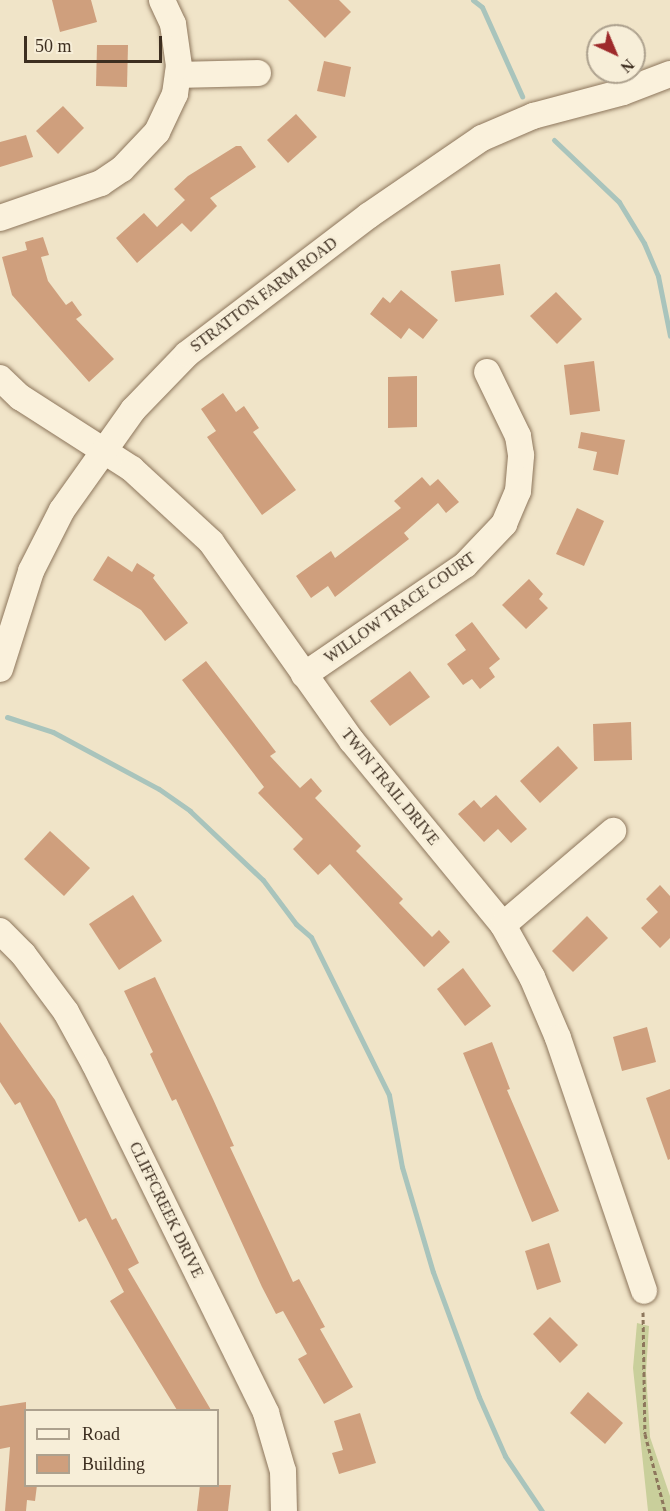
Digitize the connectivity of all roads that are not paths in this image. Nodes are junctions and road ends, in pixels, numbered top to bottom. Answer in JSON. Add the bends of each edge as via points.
{"nodes":[{"id":1,"x":162,"y":0,"type":"edge"},
{"id":2,"x":258,"y":73,"type":"dead end"},
{"id":3,"x":670,"y":74,"type":"edge"},
{"id":4,"x":178,"y":75,"type":"junction"},
{"id":5,"x":0,"y":218,"type":"edge"},
{"id":6,"x":487,"y":372,"type":"dead end"},
{"id":7,"x":0,"y":378,"type":"edge"},
{"id":8,"x":102,"y":450,"type":"junction"},
{"id":9,"x":0,"y":669,"type":"edge"},
{"id":10,"x":304,"y":675,"type":"junction"},
{"id":11,"x":613,"y":831,"type":"dead end"},
{"id":12,"x":503,"y":925,"type":"junction"},
{"id":13,"x":0,"y":931,"type":"edge"},
{"id":14,"x":644,"y":1291,"type":"road end"},
{"id":15,"x":284,"y":1511,"type":"edge"}],
"edges":[{"from":1,"to":4,"type":"street","via":[[177,44]]},
{"from":2,"to":4,"type":"street"},
{"from":3,"to":8,"type":"street","name":"STRATTON FARM ROAD","via":[[623,92],[533,116],[449,157],[187,354],[155,385]]},
{"from":4,"to":5,"type":"street","via":[[175,94],[158,132],[122,169],[73,196]]},
{"from":6,"to":10,"type":"street","name":"WILLOW TRACE COURT","via":[[518,436],[521,455],[518,491],[504,524],[465,565]]},
{"from":7,"to":8,"type":"street","name":"TWIN TRAIL DRIVE","via":[[20,397]]},
{"from":8,"to":9,"type":"street","name":"STRATTON FARM ROAD","via":[[62,510],[31,571]]},
{"from":8,"to":10,"type":"street","name":"TWIN TRAIL DRIVE","via":[[161,493],[211,542]]},
{"from":10,"to":12,"type":"street","name":"TWIN TRAIL DRIVE","via":[[352,741]]},
{"from":11,"to":12,"type":"street"},
{"from":12,"to":14,"type":"street","name":"TWIN TRAIL DRIVE","via":[[532,977],[558,1038]]},
{"from":13,"to":15,"type":"street","name":"CLIFFCREEK DRIVE","via":[[23,954],[66,1012],[151,1179],[274,1433],[283,1471]]}]}
